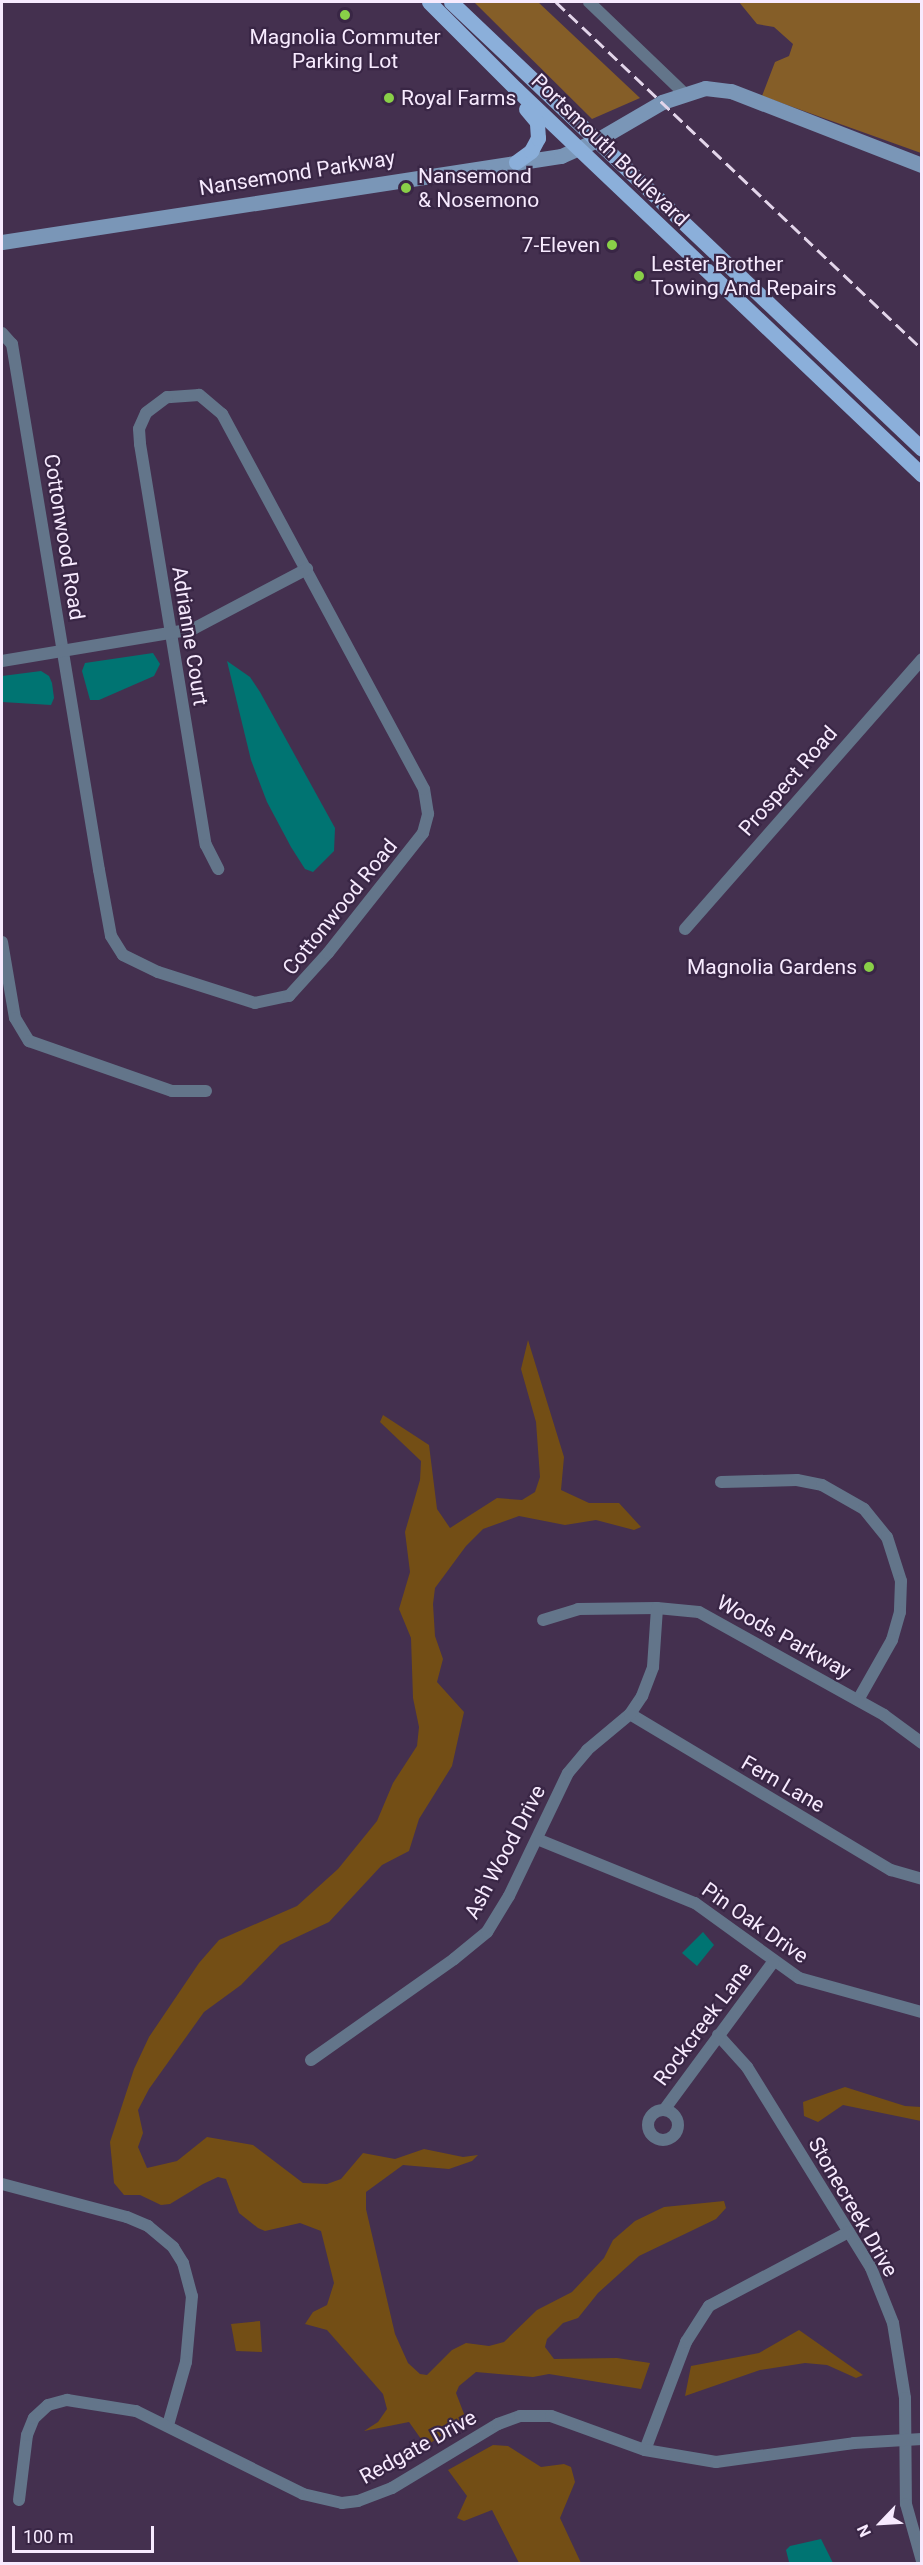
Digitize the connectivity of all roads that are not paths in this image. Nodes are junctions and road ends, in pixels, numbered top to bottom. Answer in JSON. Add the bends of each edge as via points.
{"nodes":[{"id":1,"x":429,"y":2,"type":"edge"},
{"id":2,"x":451,"y":2,"type":"edge"},
{"id":3,"x":589,"y":2,"type":"edge"},
{"id":4,"x":485,"y":58,"type":"junction"},
{"id":5,"x":684,"y":93,"type":"junction"},
{"id":6,"x":597,"y":140,"type":"junction"},
{"id":7,"x":579,"y":150,"type":"junction"},
{"id":8,"x":516,"y":162,"type":"junction"},
{"id":9,"x":921,"y":165,"type":"edge"},
{"id":10,"x":2,"y":242,"type":"edge"},
{"id":11,"x":2,"y":333,"type":"edge"},
{"id":12,"x":860,"y":390,"type":"junction"},
{"id":13,"x":847,"y":404,"type":"junction"},
{"id":14,"x":149,"y":409,"type":"joint"},
{"id":15,"x":921,"y":449,"type":"edge"},
{"id":16,"x":921,"y":475,"type":"edge"},
{"id":17,"x":307,"y":570,"type":"junction"},
{"id":18,"x":170,"y":633,"type":"junction"},
{"id":19,"x":63,"y":650,"type":"junction"},
{"id":20,"x":921,"y":659,"type":"edge"},
{"id":21,"x":2,"y":661,"type":"edge"},
{"id":22,"x":218,"y":869,"type":"dead end"},
{"id":23,"x":685,"y":929,"type":"dead end"},
{"id":24,"x":2,"y":942,"type":"edge"},
{"id":25,"x":206,"y":1091,"type":"dead end"},
{"id":26,"x":721,"y":1482,"type":"dead end"},
{"id":27,"x":657,"y":1608,"type":"junction"},
{"id":28,"x":543,"y":1620,"type":"dead end"},
{"id":29,"x":858,"y":1700,"type":"junction"},
{"id":30,"x":630,"y":1714,"type":"junction"},
{"id":31,"x":921,"y":1743,"type":"edge"},
{"id":32,"x":537,"y":1839,"type":"junction"},
{"id":33,"x":921,"y":1879,"type":"edge"},
{"id":34,"x":773,"y":1962,"type":"junction"},
{"id":35,"x":921,"y":2012,"type":"edge"},
{"id":36,"x":718,"y":2035,"type":"junction"},
{"id":37,"x":311,"y":2060,"type":"dead end"},
{"id":38,"x":664,"y":2110,"type":"dead end"},
{"id":39,"x":2,"y":2184,"type":"edge"},
{"id":40,"x":849,"y":2232,"type":"junction"},
{"id":41,"x":168,"y":2425,"type":"junction"},
{"id":42,"x":904,"y":2439,"type":"junction"},
{"id":43,"x":921,"y":2439,"type":"edge"},
{"id":44,"x":645,"y":2450,"type":"junction"},
{"id":45,"x":19,"y":2500,"type":"dead end"},
{"id":46,"x":921,"y":2561,"type":"edge"}],
"edges":[{"from":1,"to":4,"type":"main road","name":"Portsmouth Boulevard"},
{"from":2,"to":6,"type":"main road","name":"Portsmouth Boulevard"},
{"from":3,"to":5,"type":"street"},
{"from":4,"to":7,"type":"main road","name":"Portsmouth Boulevard"},
{"from":4,"to":8,"type":"main road","via":[[537,122],[535,145]]},
{"from":5,"to":6,"type":"main road","name":"Nansemond Parkway"},
{"from":5,"to":9,"type":"main road","via":[[705,88],[731,91]]},
{"from":6,"to":7,"type":"main road","name":"Nansemond Parkway"},
{"from":6,"to":12,"type":"main road","name":"Portsmouth Boulevard"},
{"from":7,"to":8,"type":"main road","name":"Nansemond Parkway"},
{"from":7,"to":13,"type":"main road","name":"Portsmouth Boulevard"},
{"from":8,"to":10,"type":"main road","name":"Nansemond Parkway"},
{"from":11,"to":19,"type":"street","name":"Cottonwood Road","via":[[12,344]]},
{"from":12,"to":13,"type":"street"},
{"from":12,"to":15,"type":"main road","name":"Portsmouth Boulevard"},
{"from":13,"to":16,"type":"main road","name":"Portsmouth Boulevard"},
{"from":14,"to":17,"type":"street","name":"Cottonwood Road","via":[[178,394],[199,395],[215,406]]},
{"from":14,"to":18,"type":"street","name":"Adrianne Court","via":[[139,429],[140,444]]},
{"from":17,"to":18,"type":"street","via":[[207,624]]},
{"from":17,"to":19,"type":"street","name":"Cottonwood Road","via":[[418,778],[428,814],[423,833],[379,890],[295,993],[278,1001],[255,1003],[179,979],[131,961],[116,947],[99,870]]},
{"from":18,"to":19,"type":"street"},
{"from":18,"to":22,"type":"street","name":"Adrianne Court","via":[[206,845]]},
{"from":19,"to":21,"type":"street"},
{"from":20,"to":23,"type":"street","name":"Prospect Road"},
{"from":24,"to":25,"type":"street","via":[[15,1017],[29,1041],[172,1091]]},
{"from":26,"to":29,"type":"street","via":[[797,1480],[822,1485],[864,1509],[887,1537],[901,1581],[900,1612],[892,1640]]},
{"from":27,"to":28,"type":"street","name":"Woods Parkway","via":[[578,1609]]},
{"from":27,"to":29,"type":"street","name":"Woods Parkway","via":[[683,1609],[715,1618]]},
{"from":27,"to":30,"type":"street","name":"Ash Wood Drive","via":[[653,1667]]},
{"from":29,"to":31,"type":"street","name":"Woods Parkway"},
{"from":30,"to":32,"type":"street","name":"Ash Wood Drive","via":[[576,1761]]},
{"from":30,"to":33,"type":"street","name":"Fern Lane","via":[[891,1870]]},
{"from":32,"to":34,"type":"street","name":"Pin Oak Drive","via":[[695,1903],[736,1929]]},
{"from":32,"to":37,"type":"street","name":"Ash Wood Drive","via":[[495,1922],[476,1943]]},
{"from":34,"to":35,"type":"street","name":"Pin Oak Drive","via":[[819,1986]]},
{"from":34,"to":36,"type":"street","name":"Rockcreek Lane"},
{"from":36,"to":38,"type":"street","name":"Rockcreek Lane"},
{"from":36,"to":40,"type":"street","name":"Stonecreek Drive","via":[[747,2067]]},
{"from":39,"to":41,"type":"street","via":[[127,2217],[148,2226],[173,2247],[183,2263],[192,2296],[183,2382]]},
{"from":40,"to":42,"type":"street","name":"Stonecreek Drive","via":[[871,2268],[893,2323],[903,2367]]},
{"from":40,"to":44,"type":"street","via":[[710,2306],[686,2342]]},
{"from":41,"to":44,"type":"street","name":"Redgate Drive","via":[[303,2494],[342,2503],[373,2497],[392,2488],[498,2424],[520,2416],[551,2416]]},
{"from":41,"to":45,"type":"street","name":"Redgate Drive","via":[[136,2411],[82,2400],[48,2405],[30,2426]]},
{"from":42,"to":43,"type":"street","name":"Redgate Drive"},
{"from":42,"to":44,"type":"street","name":"Redgate Drive","via":[[716,2462]]},
{"from":42,"to":46,"type":"street","name":"Stonecreek Drive","via":[[906,2504]]}]}
